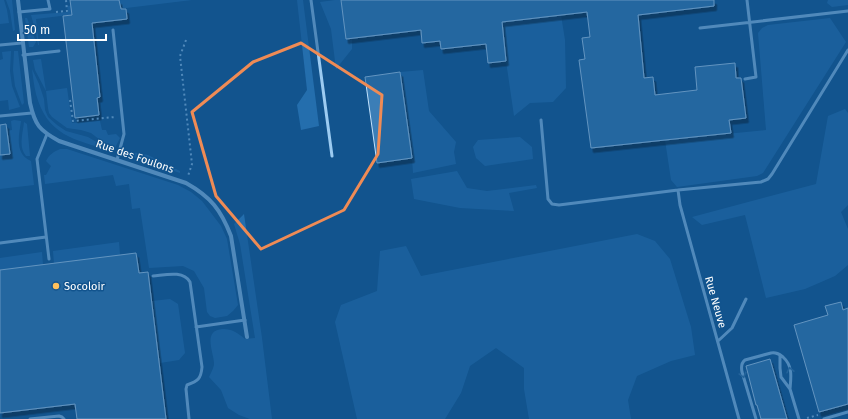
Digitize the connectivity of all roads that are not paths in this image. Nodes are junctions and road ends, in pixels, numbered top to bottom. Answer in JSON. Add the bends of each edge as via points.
{"nodes":[{"id":1,"x":18,"y":0,"type":"edge"},
{"id":2,"x":48,"y":0,"type":"edge"},
{"id":3,"x":311,"y":0,"type":"edge"},
{"id":4,"x":747,"y":0,"type":"edge"},
{"id":5,"x":848,"y":11,"type":"edge"},
{"id":6,"x":19,"y":12,"type":"junction"},
{"id":7,"x":750,"y":22,"type":"junction"},
{"id":8,"x":700,"y":28,"type":"dead end"},
{"id":9,"x":113,"y":30,"type":"dead end"},
{"id":10,"x":22,"y":43,"type":"junction"},
{"id":11,"x":0,"y":46,"type":"edge"},
{"id":12,"x":848,"y":50,"type":"edge"},
{"id":13,"x":59,"y":51,"type":"dead end"},
{"id":14,"x":23,"y":55,"type":"junction"},
{"id":15,"x":745,"y":79,"type":"dead end"},
{"id":16,"x":32,"y":113,"type":"junction"},
{"id":17,"x":0,"y":116,"type":"edge"},
{"id":18,"x":541,"y":120,"type":"dead end"},
{"id":19,"x":47,"y":134,"type":"junction"},
{"id":20,"x":332,"y":156,"type":"dead end"},
{"id":21,"x":117,"y":160,"type":"junction"},
{"id":22,"x":678,"y":190,"type":"junction"},
{"id":23,"x":46,"y":237,"type":"junction"},
{"id":24,"x":0,"y":243,"type":"edge"},
{"id":25,"x":49,"y":259,"type":"dead end"},
{"id":26,"x":153,"y":276,"type":"dead end"},
{"id":27,"x":746,"y":299,"type":"dead end"},
{"id":28,"x":245,"y":320,"type":"junction"},
{"id":29,"x":196,"y":327,"type":"junction"},
{"id":30,"x":247,"y":337,"type":"dead end"},
{"id":31,"x":718,"y":341,"type":"junction"},
{"id":32,"x":780,"y":355,"type":"junction"},
{"id":33,"x":790,"y":388,"type":"junction"},
{"id":34,"x":848,"y":412,"type":"edge"},
{"id":35,"x":30,"y":419,"type":"edge"},
{"id":36,"x":64,"y":419,"type":"edge"},
{"id":37,"x":189,"y":419,"type":"edge"},
{"id":38,"x":740,"y":419,"type":"edge"},
{"id":39,"x":756,"y":419,"type":"edge"},
{"id":40,"x":800,"y":419,"type":"edge"},
{"id":41,"x":824,"y":419,"type":"edge"}],
"edges":[{"from":1,"to":6,"type":"street","name":"Rue des Foulons"},
{"from":2,"to":6,"type":"lane","via":[[50,9]]},
{"from":3,"to":20,"type":"lane"},
{"from":4,"to":7,"type":"lane"},
{"from":5,"to":7,"type":"lane"},
{"from":6,"to":10,"type":"street","name":"Rue des Foulons"},
{"from":7,"to":8,"type":"lane"},
{"from":7,"to":15,"type":"lane","via":[[756,77]]},
{"from":9,"to":21,"type":"lane","via":[[124,134]]},
{"from":10,"to":11,"type":"lane"},
{"from":10,"to":14,"type":"street","name":"Rue des Foulons"},
{"from":12,"to":22,"type":"lane","via":[[768,179],[762,182]]},
{"from":13,"to":14,"type":"lane"},
{"from":14,"to":16,"type":"street","name":"Rue des Foulons"},
{"from":16,"to":17,"type":"lane"},
{"from":16,"to":19,"type":"street","name":"Rue des Foulons"},
{"from":18,"to":22,"type":"lane","via":[[548,199],[552,204]]},
{"from":19,"to":21,"type":"street","name":"Rue des Foulons","via":[[59,141]]},
{"from":19,"to":23,"type":"lane","via":[[37,159]]},
{"from":21,"to":28,"type":"street","name":"Rue des Foulons","via":[[186,183],[199,190],[217,208],[232,236]]},
{"from":22,"to":31,"type":"lane","name":"Rue Neuve"},
{"from":23,"to":24,"type":"lane"},
{"from":23,"to":25,"type":"lane"},
{"from":26,"to":29,"type":"lane","via":[[178,274],[188,279]]},
{"from":27,"to":31,"type":"lane","via":[[732,328]]},
{"from":28,"to":29,"type":"lane"},
{"from":28,"to":30,"type":"street","name":"Rue des Foulons"},
{"from":29,"to":37,"type":"lane","via":[[202,367],[198,380],[187,385],[186,389]]},
{"from":31,"to":38,"type":"lane","name":"Rue Neuve"},
{"from":32,"to":33,"type":"lane","via":[[781,377]]},
{"from":33,"to":32,"type":"lane","one_way":true,"via":[[792,374],[789,364]]},
{"from":32,"to":39,"type":"lane","one_way":true,"via":[[774,352],[745,360],[742,365]]},
{"from":33,"to":40,"type":"lane"},
{"from":34,"to":41,"type":"lane"},
{"from":35,"to":36,"type":"lane","via":[[59,416]]}]}
